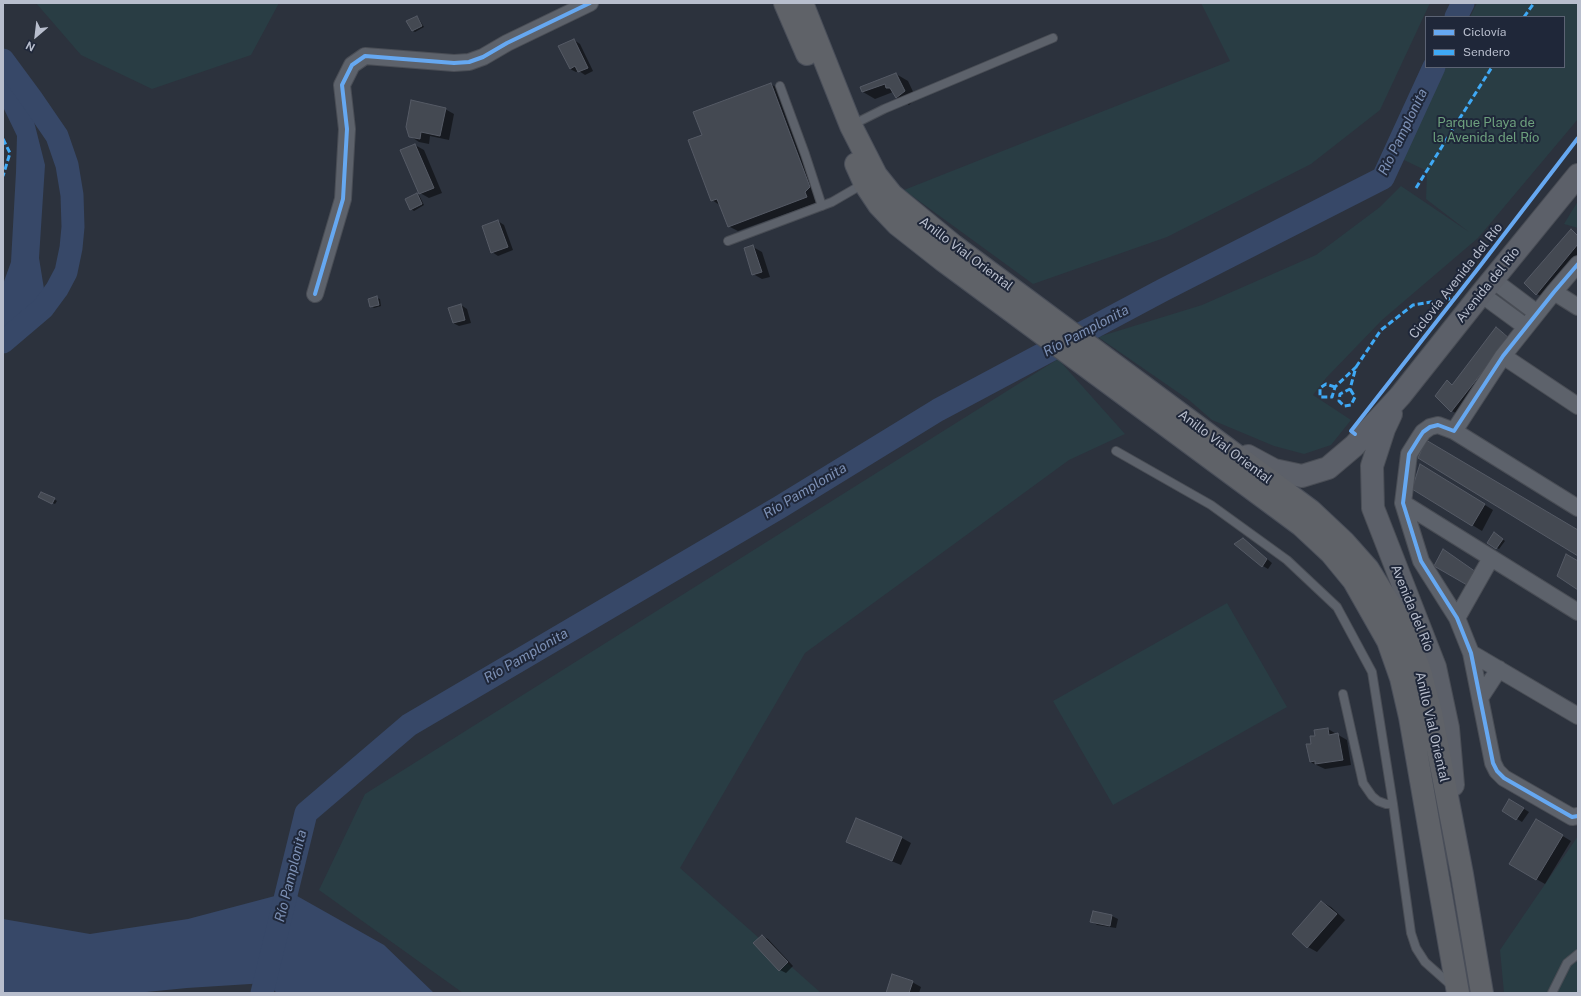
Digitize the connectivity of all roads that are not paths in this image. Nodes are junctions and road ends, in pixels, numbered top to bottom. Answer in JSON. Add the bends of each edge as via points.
{"nodes":[{"id":1,"x":590,"y":3,"type":"edge"},
{"id":2,"x":784,"y":3,"type":"edge"},
{"id":3,"x":802,"y":3,"type":"edge"},
{"id":4,"x":1053,"y":38,"type":"dead end"},
{"id":5,"x":780,"y":86,"type":"dead end"},
{"id":6,"x":851,"y":126,"type":"junction"},
{"id":7,"x":1578,"y":175,"type":"edge"},
{"id":8,"x":865,"y":184,"type":"junction"},
{"id":9,"x":822,"y":206,"type":"junction"},
{"id":10,"x":728,"y":241,"type":"dead end"},
{"id":11,"x":949,"y":253,"type":"junction"},
{"id":12,"x":1578,"y":264,"type":"edge"},
{"id":13,"x":1487,"y":287,"type":"junction"},
{"id":14,"x":1554,"y":292,"type":"junction"},
{"id":15,"x":315,"y":294,"type":"dead end"},
{"id":16,"x":1578,"y":307,"type":"edge"},
{"id":17,"x":1537,"y":313,"type":"junction"},
{"id":18,"x":1526,"y":327,"type":"junction"},
{"id":19,"x":1503,"y":356,"type":"junction"},
{"id":20,"x":1400,"y":396,"type":"junction"},
{"id":21,"x":1578,"y":406,"type":"edge"},
{"id":22,"x":1454,"y":431,"type":"junction"},
{"id":23,"x":1205,"y":439,"type":"junction"},
{"id":24,"x":1116,"y":451,"type":"dead end"},
{"id":25,"x":1402,"y":503,"type":"junction"},
{"id":26,"x":1578,"y":508,"type":"edge"},
{"id":27,"x":1491,"y":558,"type":"junction"},
{"id":28,"x":1578,"y":612,"type":"edge"},
{"id":29,"x":1458,"y":618,"type":"junction"},
{"id":30,"x":1471,"y":652,"type":"junction"},
{"id":31,"x":1499,"y":669,"type":"junction"},
{"id":32,"x":1343,"y":694,"type":"dead end"},
{"id":33,"x":1480,"y":698,"type":"junction"},
{"id":34,"x":1578,"y":716,"type":"edge"},
{"id":35,"x":1393,"y":804,"type":"junction"},
{"id":36,"x":1578,"y":816,"type":"edge"},
{"id":37,"x":1462,"y":874,"type":"junction"},
{"id":38,"x":1578,"y":954,"type":"edge"},
{"id":39,"x":1458,"y":992,"type":"edge"},
{"id":40,"x":1482,"y":993,"type":"edge"},
{"id":41,"x":1552,"y":993,"type":"edge"}],
"edges":[{"from":1,"to":15,"type":"street","via":[[469,62],[365,56],[352,65],[342,86],[347,129],[343,199]]},
{"from":2,"to":8,"type":"highway","name":"Anillo Vial Oriental"},
{"from":3,"to":6,"type":"highway","name":"Anillo Vial Oriental"},
{"from":4,"to":6,"type":"lane","via":[[884,109]]},
{"from":5,"to":9,"type":"lane"},
{"from":6,"to":11,"type":"highway","name":"Anillo Vial Oriental","via":[[876,174],[892,195]]},
{"from":7,"to":13,"type":"main road","name":"Avenida del Río"},
{"from":8,"to":9,"type":"lane"},
{"from":8,"to":11,"type":"highway","name":"Anillo Vial Oriental","via":[[879,205],[897,224]]},
{"from":9,"to":10,"type":"lane"},
{"from":11,"to":23,"type":"highway","name":"Anillo Vial Oriental"},
{"from":12,"to":14,"type":"street"},
{"from":13,"to":17,"type":"street"},
{"from":13,"to":18,"type":"street"},
{"from":13,"to":20,"type":"main road","name":"Avenida del Río"},
{"from":14,"to":16,"type":"street"},
{"from":14,"to":17,"type":"street"},
{"from":17,"to":18,"type":"street"},
{"from":18,"to":19,"type":"street"},
{"from":19,"to":21,"type":"street"},
{"from":19,"to":22,"type":"street"},
{"from":20,"to":23,"type":"main road","name":"Avenida del Río","via":[[1334,464],[1302,476],[1274,470]]},
{"from":20,"to":37,"type":"main road","name":"Avenida del Río","via":[[1384,429],[1372,466],[1373,508],[1435,667],[1448,728]]},
{"from":22,"to":25,"type":"street","via":[[1438,425],[1427,430],[1419,438],[1409,454]]},
{"from":22,"to":26,"type":"street"},
{"from":23,"to":37,"type":"highway","name":"Anillo Vial Oriental","via":[[1311,511],[1344,542],[1368,570],[1403,626],[1420,671],[1431,713]]},
{"from":23,"to":39,"type":"highway","name":"Anillo Vial Oriental","via":[[1331,554],[1354,581],[1388,641],[1401,678],[1410,717]]},
{"from":24,"to":35,"type":"lane","via":[[1217,510],[1287,560],[1337,607],[1372,672]]},
{"from":25,"to":27,"type":"street"},
{"from":25,"to":29,"type":"street","via":[[1421,561]]},
{"from":27,"to":28,"type":"street"},
{"from":27,"to":29,"type":"street"},
{"from":29,"to":30,"type":"street"},
{"from":30,"to":31,"type":"street"},
{"from":30,"to":33,"type":"street"},
{"from":31,"to":33,"type":"street"},
{"from":31,"to":34,"type":"street"},
{"from":32,"to":35,"type":"lane","via":[[1363,783],[1378,801]]},
{"from":33,"to":36,"type":"street","via":[[1492,762],[1497,770],[1504,778],[1572,817]]},
{"from":35,"to":39,"type":"lane","via":[[1411,933],[1416,948],[1425,962]]},
{"from":37,"to":40,"type":"highway","name":"Anillo Vial Oriental"},
{"from":38,"to":41,"type":"lane","via":[[1567,963]]}]}
